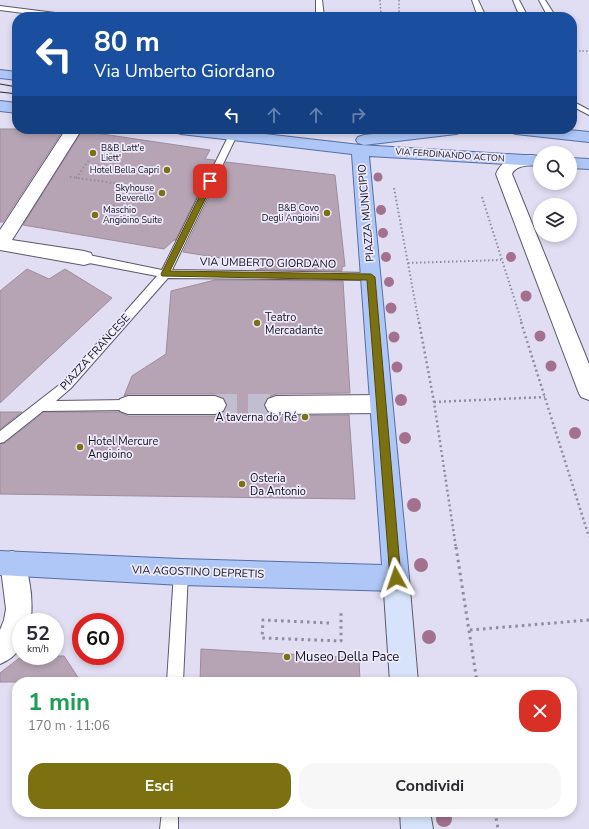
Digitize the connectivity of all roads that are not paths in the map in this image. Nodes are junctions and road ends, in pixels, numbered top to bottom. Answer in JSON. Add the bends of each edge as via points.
{"nodes":[{"id":1,"x":319,"y":0,"type":"edge"},
{"id":2,"x":474,"y":0,"type":"edge"},
{"id":3,"x":516,"y":0,"type":"edge"},
{"id":4,"x":542,"y":0,"type":"edge"},
{"id":5,"x":0,"y":8,"type":"edge"},
{"id":6,"x":32,"y":12,"type":"edge"},
{"id":7,"x":320,"y":12,"type":"edge"},
{"id":8,"x":480,"y":12,"type":"edge"},
{"id":9,"x":522,"y":12,"type":"edge"},
{"id":10,"x":549,"y":12,"type":"edge"},
{"id":11,"x":0,"y":74,"type":"edge"},
{"id":12,"x":12,"y":75,"type":"edge"},
{"id":13,"x":0,"y":106,"type":"edge"},
{"id":14,"x":577,"y":106,"type":"edge"},
{"id":15,"x":12,"y":107,"type":"edge"},
{"id":16,"x":589,"y":113,"type":"edge"},
{"id":17,"x":71,"y":134,"type":"edge"},
{"id":18,"x":224,"y":134,"type":"edge"},
{"id":19,"x":412,"y":134,"type":"edge"},
{"id":20,"x":576,"y":134,"type":"edge"},
{"id":21,"x":233,"y":135,"type":"junction"},
{"id":22,"x":589,"y":137,"type":"edge"},
{"id":23,"x":316,"y":145,"type":"junction"},
{"id":24,"x":360,"y":150,"type":"junction"},
{"id":25,"x":533,"y":161,"type":"edge"},
{"id":26,"x":533,"y":161,"type":"edge"},
{"id":27,"x":577,"y":163,"type":"edge"},
{"id":28,"x":589,"y":164,"type":"edge"},
{"id":29,"x":0,"y":244,"type":"edge"},
{"id":30,"x":84,"y":258,"type":"joint"},
{"id":31,"x":165,"y":274,"type":"junction"},
{"id":32,"x":371,"y":277,"type":"junction"},
{"id":33,"x":589,"y":391,"type":"edge"},
{"id":34,"x":381,"y":404,"type":"junction"},
{"id":35,"x":128,"y":405,"type":"joint"},
{"id":36,"x":215,"y":405,"type":"tunnel mouth"},
{"id":37,"x":41,"y":406,"type":"junction"},
{"id":38,"x":276,"y":406,"type":"tunnel mouth"},
{"id":39,"x":0,"y":438,"type":"edge"},
{"id":40,"x":6,"y":563,"type":"edge"},
{"id":41,"x":181,"y":572,"type":"junction"},
{"id":42,"x":396,"y":578,"type":"junction"},
{"id":43,"x":0,"y":650,"type":"edge"},
{"id":44,"x":175,"y":677,"type":"edge"},
{"id":45,"x":404,"y":677,"type":"edge"},
{"id":46,"x":170,"y":817,"type":"edge"},
{"id":47,"x":416,"y":817,"type":"edge"},
{"id":48,"x":169,"y":829,"type":"edge"},
{"id":49,"x":417,"y":829,"type":"edge"}],
"edges":[{"from":1,"to":7,"type":"lane"},
{"from":2,"to":8,"type":"lane"},
{"from":3,"to":9,"type":"lane"},
{"from":4,"to":10,"type":"lane"},
{"from":5,"to":6,"type":"lane"},
{"from":11,"to":12,"type":"main road"},
{"from":13,"to":15,"type":"main road"},
{"from":14,"to":16,"type":"lane"},
{"from":17,"to":29,"type":"street"},
{"from":18,"to":21,"type":"main road"},
{"from":19,"to":23,"type":"main road"},
{"from":20,"to":22,"type":"main road"},
{"from":21,"to":23,"type":"main road"},
{"from":21,"to":31,"type":"lane","name":"PIAZZA FRANCESE"},
{"from":23,"to":24,"type":"main road","name":"VIA FERDINANDO ACTON"},
{"from":24,"to":25,"type":"main road","name":"VIA FERDINANDO ACTON"},
{"from":24,"to":32,"type":"main road","name":"PIAZZA MUNICIPIO"},
{"from":26,"to":33,"type":"street","via":[[514,163],[504,174]]},
{"from":27,"to":28,"type":"main road"},
{"from":29,"to":30,"type":"street"},
{"from":30,"to":31,"type":"lane"},
{"from":31,"to":32,"type":"lane","name":"VIA UMBERTO GIORDANO"},
{"from":31,"to":37,"type":"lane","name":"PIAZZA FRANCESE","via":[[67,385]]},
{"from":32,"to":34,"type":"main road","name":"PIAZZA MUNICIPIO"},
{"from":34,"to":38,"type":"street"},
{"from":34,"to":42,"type":"main road","name":"PIAZZA MUNICIPIO"},
{"from":35,"to":36,"type":"street"},
{"from":35,"to":37,"type":"lane"},
{"from":37,"to":39,"type":"lane","name":"PIAZZA FRANCESE"},
{"from":40,"to":41,"type":"main road","name":"VIA AGOSTINO DEPRETIS"},
{"from":40,"to":43,"type":"street","via":[[18,593],[19,609],[17,628]]},
{"from":41,"to":42,"type":"main road","name":"VIA AGOSTINO DEPRETIS"},
{"from":41,"to":44,"type":"lane"},
{"from":42,"to":45,"type":"main road","name":"PIAZZA MUNICIPIO"},
{"from":46,"to":48,"type":"lane"},
{"from":47,"to":49,"type":"main road"}]}
